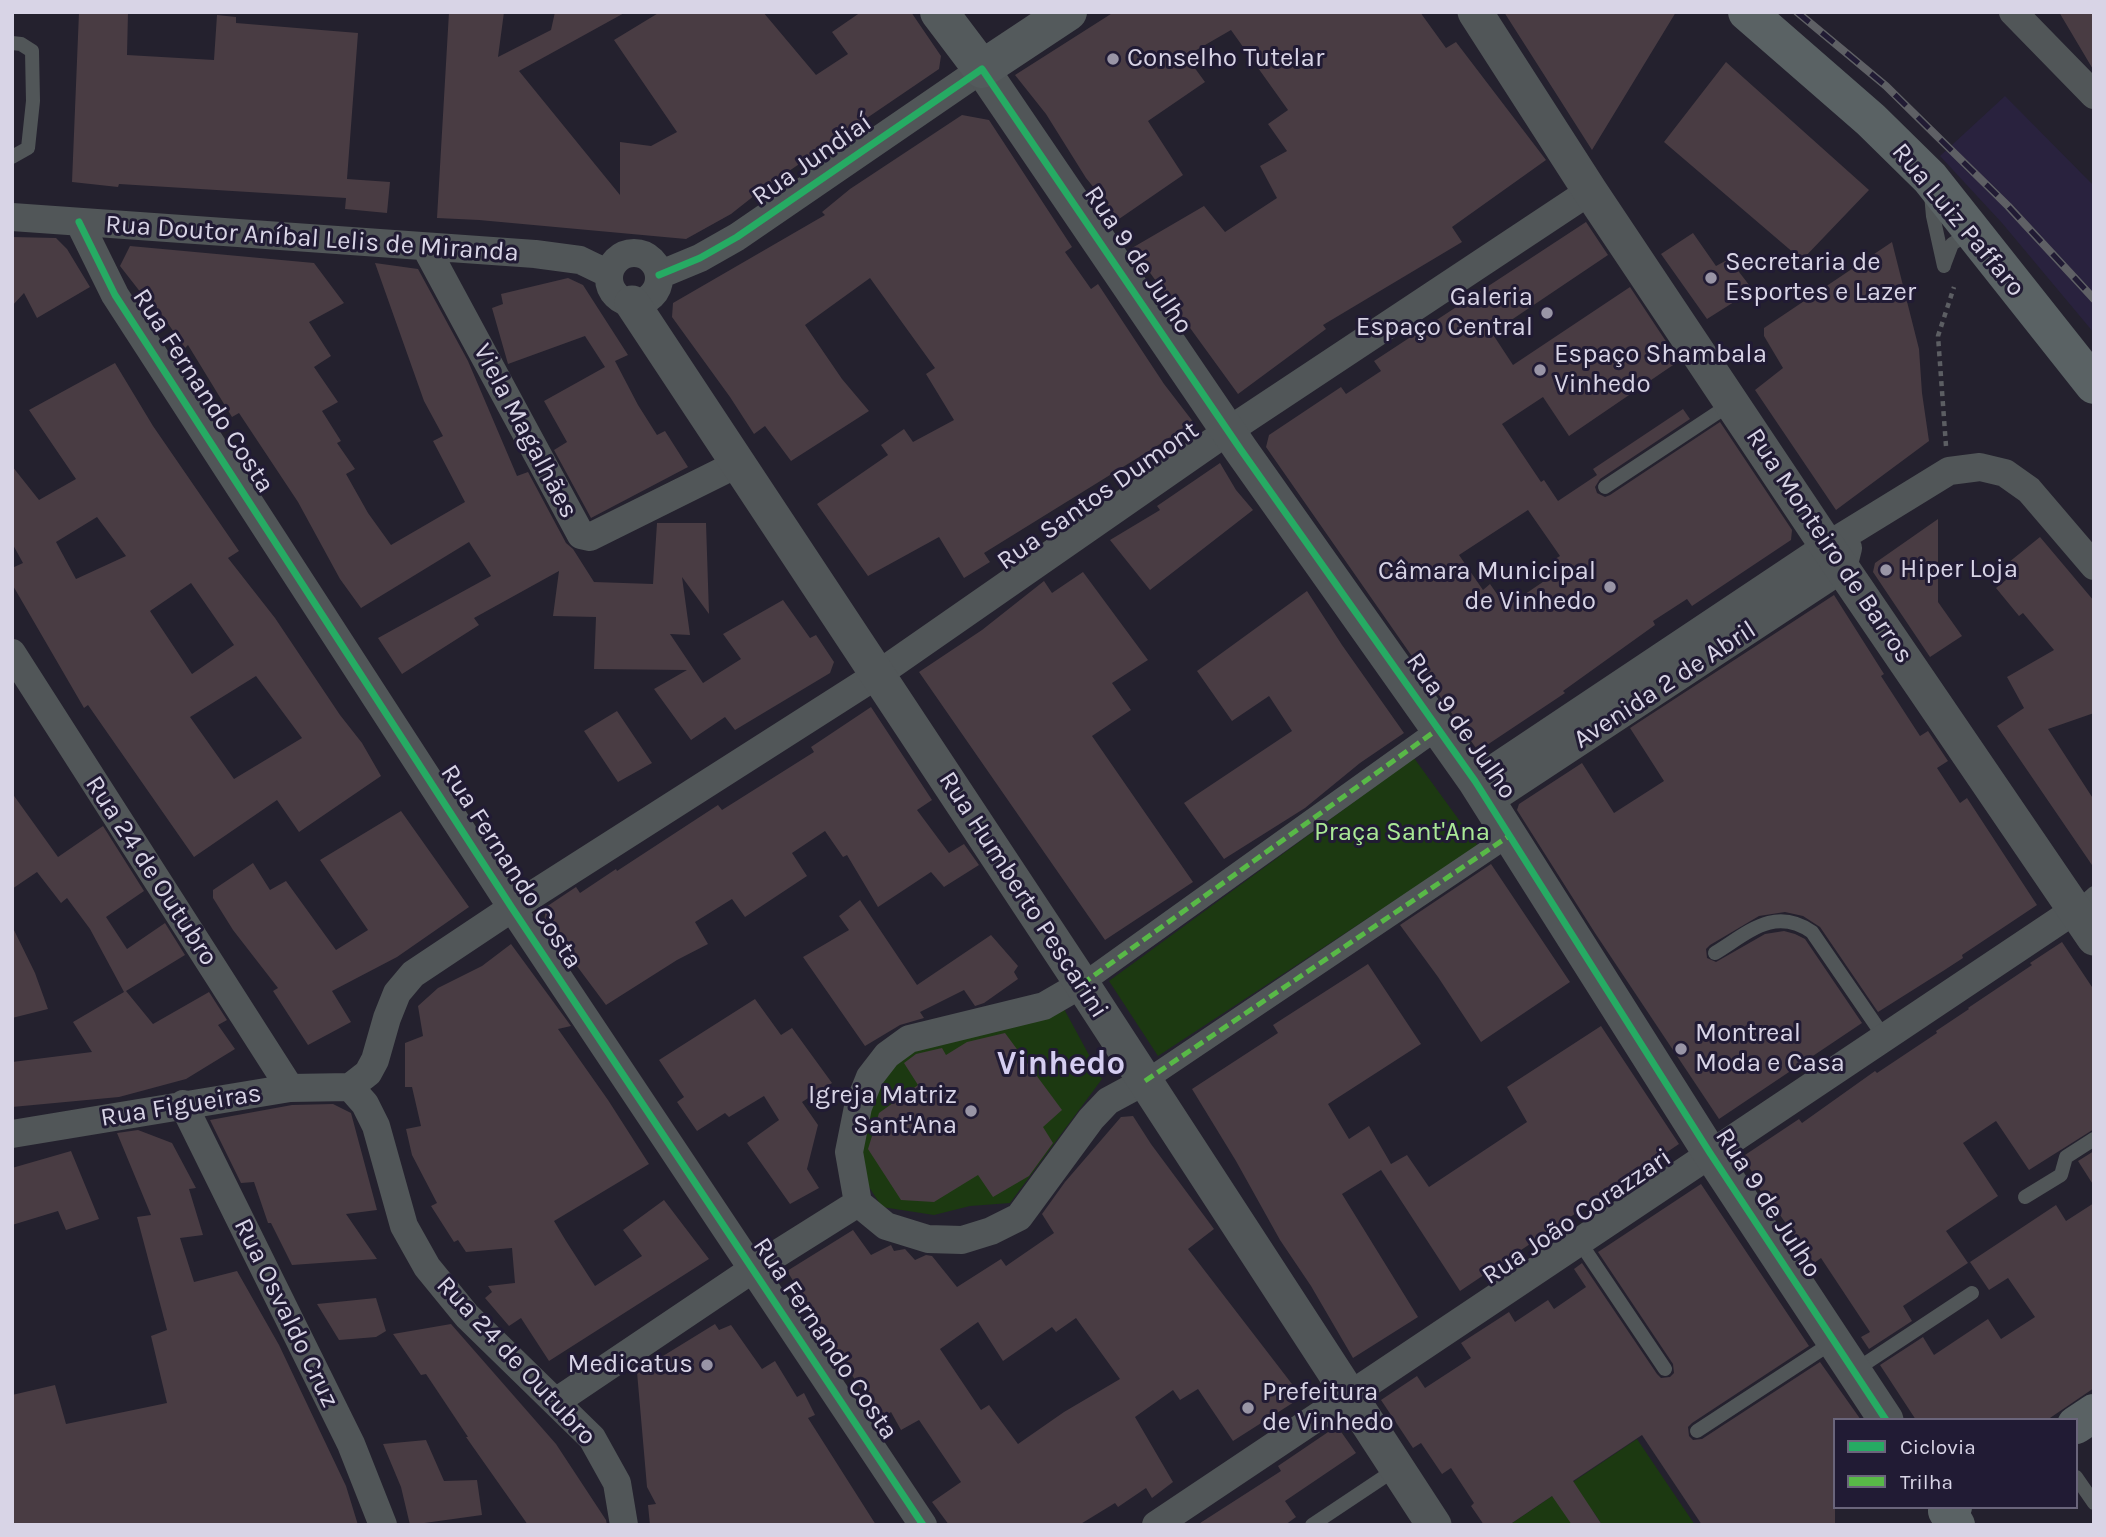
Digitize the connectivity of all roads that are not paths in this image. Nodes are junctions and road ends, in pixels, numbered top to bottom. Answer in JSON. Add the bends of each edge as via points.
{"nodes":[{"id":1,"x":939,"y":12,"type":"edge"},
{"id":2,"x":1068,"y":12,"type":"edge"},
{"id":3,"x":1475,"y":12,"type":"edge"},
{"id":4,"x":1746,"y":12,"type":"edge"},
{"id":5,"x":2013,"y":12,"type":"edge"},
{"id":6,"x":12,"y":43,"type":"edge"},
{"id":7,"x":982,"y":69,"type":"junction"},
{"id":8,"x":2094,"y":95,"type":"edge"},
{"id":9,"x":12,"y":157,"type":"edge"},
{"id":10,"x":1930,"y":178,"type":"junction"},
{"id":11,"x":1590,"y":191,"type":"junction"},
{"id":12,"x":12,"y":217,"type":"edge"},
{"id":13,"x":79,"y":222,"type":"junction"},
{"id":14,"x":1972,"y":231,"type":"junction"},
{"id":15,"x":426,"y":248,"type":"junction"},
{"id":16,"x":609,"y":274,"type":"junction"},
{"id":17,"x":659,"y":275,"type":"junction"},
{"id":18,"x":632,"y":303,"type":"junction"},
{"id":19,"x":2094,"y":385,"type":"edge"},
{"id":20,"x":1732,"y":403,"type":"junction"},
{"id":21,"x":1228,"y":431,"type":"junction"},
{"id":22,"x":737,"y":464,"type":"junction"},
{"id":23,"x":1605,"y":487,"type":"dead end"},
{"id":24,"x":1841,"y":548,"type":"junction"},
{"id":25,"x":2094,"y":566,"type":"edge"},
{"id":26,"x":12,"y":653,"type":"edge"},
{"id":27,"x":877,"y":675,"type":"junction"},
{"id":28,"x":1438,"y":729,"type":"junction"},
{"id":29,"x":1482,"y":791,"type":"junction"},
{"id":30,"x":1510,"y":836,"type":"junction"},
{"id":31,"x":512,"y":908,"type":"junction"},
{"id":32,"x":2088,"y":913,"type":"edge"},
{"id":33,"x":1715,"y":953,"type":"dead end"},
{"id":34,"x":1082,"y":984,"type":"junction"},
{"id":35,"x":1884,"y":1037,"type":"junction"},
{"id":36,"x":1145,"y":1081,"type":"junction"},
{"id":37,"x":350,"y":1087,"type":"junction"},
{"id":38,"x":290,"y":1088,"type":"junction"},
{"id":39,"x":183,"y":1104,"type":"junction"},
{"id":40,"x":12,"y":1134,"type":"edge"},
{"id":41,"x":2094,"y":1139,"type":"edge"},
{"id":42,"x":1710,"y":1153,"type":"junction"},
{"id":43,"x":2025,"y":1197,"type":"dead end"},
{"id":44,"x":858,"y":1203,"type":"junction"},
{"id":45,"x":1579,"y":1241,"type":"junction"},
{"id":46,"x":753,"y":1269,"type":"junction"},
{"id":47,"x":1972,"y":1293,"type":"dead end"},
{"id":48,"x":1835,"y":1341,"type":"junction"},
{"id":49,"x":1665,"y":1369,"type":"dead end"},
{"id":50,"x":1854,"y":1371,"type":"junction"},
{"id":51,"x":1349,"y":1396,"type":"junction"},
{"id":52,"x":557,"y":1401,"type":"junction"},
{"id":53,"x":2094,"y":1413,"type":"edge"},
{"id":54,"x":1885,"y":1418,"type":"edge"},
{"id":55,"x":2078,"y":1424,"type":"edge"},
{"id":56,"x":1697,"y":1431,"type":"dead end"},
{"id":57,"x":1396,"y":1468,"type":"junction"},
{"id":58,"x":2078,"y":1480,"type":"edge"},
{"id":59,"x":2094,"y":1503,"type":"edge"},
{"id":60,"x":383,"y":1525,"type":"edge"},
{"id":61,"x":624,"y":1525,"type":"edge"},
{"id":62,"x":923,"y":1525,"type":"edge"},
{"id":63,"x":1156,"y":1525,"type":"edge"},
{"id":64,"x":1312,"y":1525,"type":"edge"},
{"id":65,"x":1434,"y":1525,"type":"edge"}],
"edges":[{"from":1,"to":7,"type":"main road"},
{"from":2,"to":7,"type":"main road","name":"Rua Jundiaí"},
{"from":3,"to":11,"type":"street","name":"Rua Monteiro de Barros"},
{"from":4,"to":10,"type":"main road","name":"Rua Luiz Paffaro"},
{"from":5,"to":8,"type":"street"},
{"from":6,"to":9,"type":"lane","via":[[32,51],[33,101],[28,148]]},
{"from":7,"to":17,"type":"street","name":"Rua Jundiaí","via":[[737,237]]},
{"from":7,"to":21,"type":"street","name":"Rua 9 de Julho"},
{"from":10,"to":14,"type":"main road","name":"Rua Luiz Paffaro"},
{"from":10,"to":14,"type":"lane","via":[[1944,266],[1952,244]]},
{"from":11,"to":20,"type":"street","name":"Rua Monteiro de Barros"},
{"from":11,"to":21,"type":"street","name":"Rua Santos Dumont"},
{"from":12,"to":13,"type":"street","name":"Rua Doutor Aníbal Lelis de Miranda"},
{"from":13,"to":15,"type":"street","name":"Rua Doutor Aníbal Lelis de Miranda"},
{"from":13,"to":31,"type":"street","name":"Rua Fernando Costa","via":[[116,295]]},
{"from":14,"to":19,"type":"main road","name":"Rua Luiz Paffaro"},
{"from":15,"to":16,"type":"street","name":"Rua Doutor Aníbal Lelis de Miranda","via":[[580,260]]},
{"from":15,"to":22,"type":"street","name":"Viela Magalhães","via":[[581,534],[590,537]]},
{"from":16,"to":17,"type":"street","via":[[616,260],[638,254],[652,261]]},
{"from":16,"to":18,"type":"street","via":[[617,296]]},
{"from":17,"to":18,"type":"street","via":[[652,296]]},
{"from":18,"to":22,"type":"street","name":"Rua Humberto Pescarini"},
{"from":20,"to":23,"type":"lane"},
{"from":20,"to":24,"type":"street","name":"Rua Monteiro de Barros"},
{"from":21,"to":27,"type":"street","name":"Rua Santos Dumont"},
{"from":21,"to":28,"type":"street","name":"Rua 9 de Julho"},
{"from":22,"to":27,"type":"street","name":"Rua Humberto Pescarini"},
{"from":24,"to":25,"type":"street","name":"Avenida 2 de Abril","via":[[1950,471],[1980,467],[2004,473],[2029,490]]},
{"from":24,"to":29,"type":"street","name":"Avenida 2 de Abril"},
{"from":24,"to":32,"type":"street","name":"Rua Monteiro de Barros"},
{"from":26,"to":38,"type":"street","name":"Rua 24 de Outubro"},
{"from":27,"to":31,"type":"street","name":"Rua Santos Dumont"},
{"from":27,"to":34,"type":"street","name":"Rua Humberto Pescarini"},
{"from":28,"to":29,"type":"street","name":"Rua 9 de Julho"},
{"from":28,"to":34,"type":"street"},
{"from":29,"to":30,"type":"street","name":"Rua 9 de Julho"},
{"from":30,"to":36,"type":"street"},
{"from":30,"to":42,"type":"street","name":"Rua 9 de Julho"},
{"from":31,"to":37,"type":"street","name":"Rua Santos Dumont","via":[[413,974],[397,993],[368,1073]]},
{"from":31,"to":46,"type":"street","name":"Rua Fernando Costa"},
{"from":32,"to":35,"type":"street","name":"Rua João Corazzari"},
{"from":33,"to":35,"type":"lane","via":[[1768,922],[1802,926],[1812,932]]},
{"from":34,"to":36,"type":"street","name":"Rua Humberto Pescarini"},
{"from":34,"to":44,"type":"street","via":[[1044,1006],[909,1039],[887,1055],[870,1077],[858,1107],[849,1152]]},
{"from":35,"to":42,"type":"street","name":"Rua João Corazzari"},
{"from":36,"to":44,"type":"street","via":[[1108,1101],[1019,1217],[991,1231],[962,1240],[928,1239],[886,1226]]},
{"from":36,"to":51,"type":"street","name":"Rua Humberto Pescarini"},
{"from":37,"to":38,"type":"street","name":"Rua Figueiras"},
{"from":37,"to":52,"type":"street","name":"Rua 24 de Outubro","via":[[376,1126],[404,1226],[427,1267],[467,1317]]},
{"from":38,"to":39,"type":"street","name":"Rua Figueiras"},
{"from":39,"to":40,"type":"street","name":"Rua Figueiras"},
{"from":39,"to":60,"type":"street","name":"Rua Osvaldo Cruz","via":[[351,1444]]},
{"from":41,"to":43,"type":"lane","via":[[2066,1157],[2061,1175]]},
{"from":42,"to":45,"type":"street","name":"Rua João Corazzari"},
{"from":42,"to":48,"type":"street","name":"Rua 9 de Julho"},
{"from":44,"to":46,"type":"street"},
{"from":45,"to":49,"type":"lane"},
{"from":45,"to":51,"type":"street","name":"Rua João Corazzari"},
{"from":46,"to":52,"type":"street"},
{"from":46,"to":62,"type":"street","name":"Rua Fernando Costa"},
{"from":47,"to":50,"type":"lane"},
{"from":48,"to":50,"type":"street","name":"Rua 9 de Julho"},
{"from":48,"to":56,"type":"lane"},
{"from":50,"to":54,"type":"street","name":"Rua 9 de Julho"},
{"from":51,"to":57,"type":"street","name":"Rua Humberto Pescarini"},
{"from":51,"to":63,"type":"street","name":"Rua João Corazzari"},
{"from":52,"to":61,"type":"street","name":"Rua 24 de Outubro","via":[[592,1438],[605,1460],[617,1483]]},
{"from":53,"to":55,"type":"main road"},
{"from":57,"to":64,"type":"lane"},
{"from":57,"to":65,"type":"street","name":"Rua Humberto Pescarini"},
{"from":58,"to":59,"type":"lane"}]}
